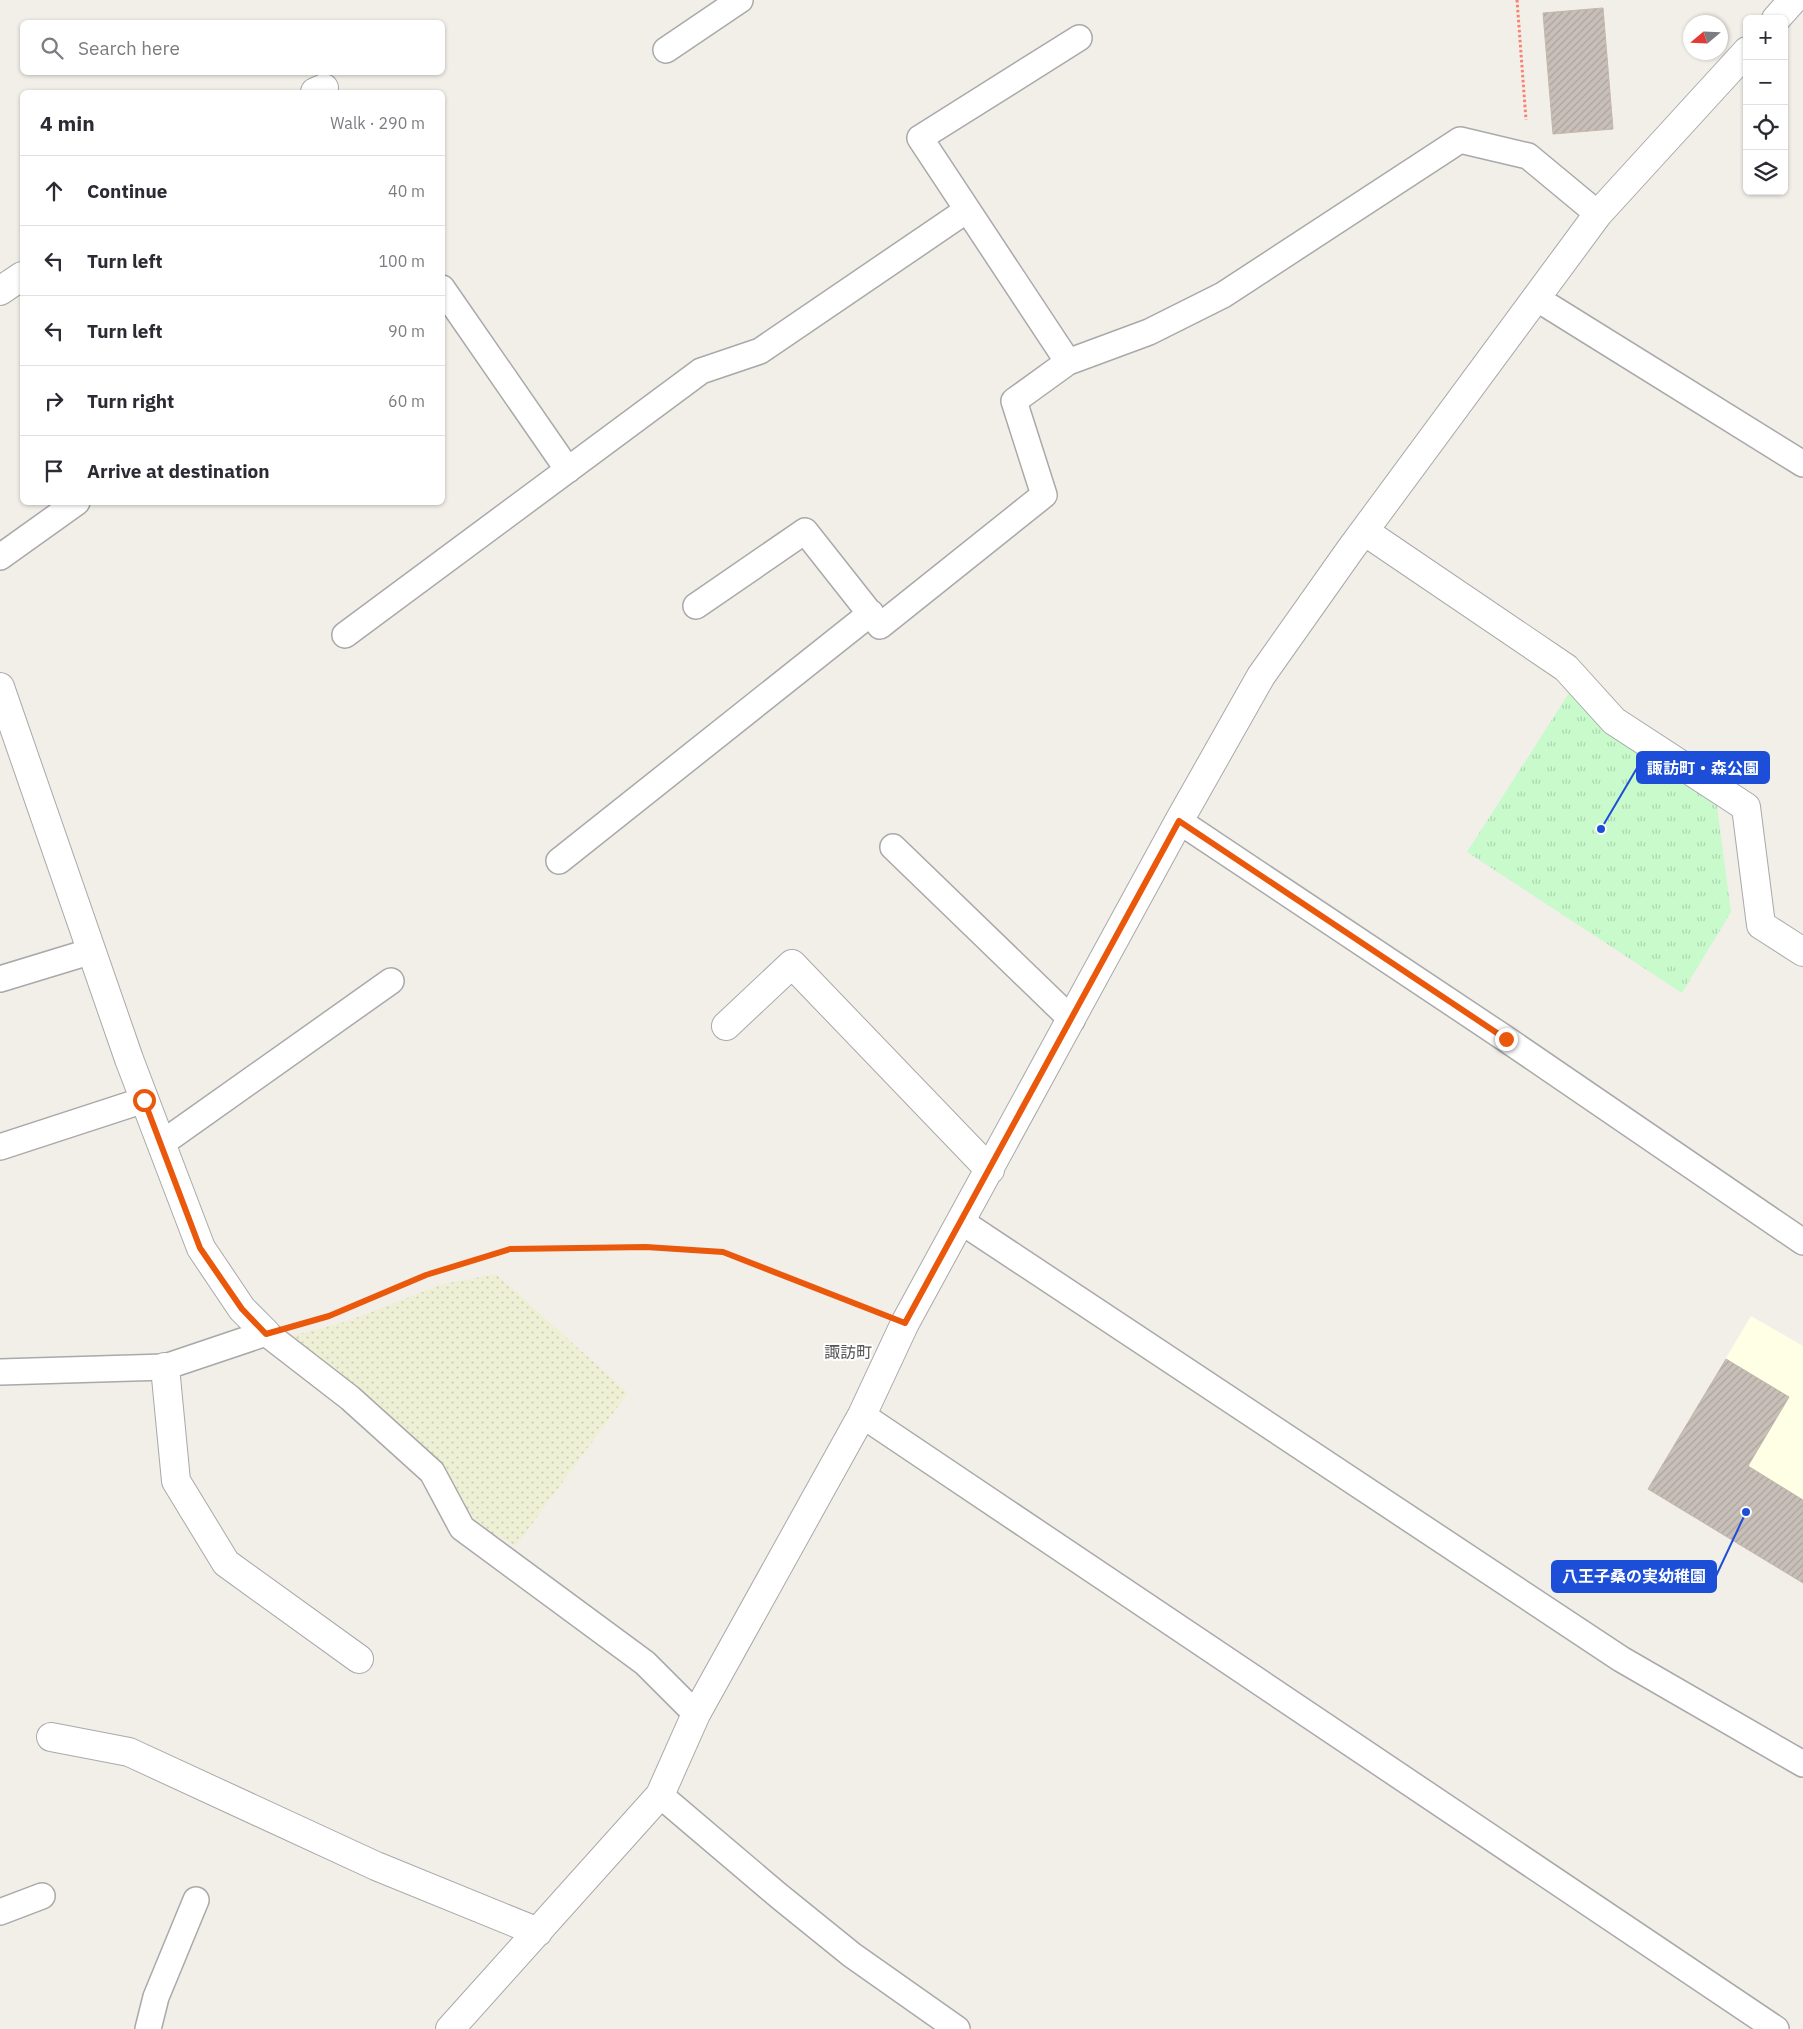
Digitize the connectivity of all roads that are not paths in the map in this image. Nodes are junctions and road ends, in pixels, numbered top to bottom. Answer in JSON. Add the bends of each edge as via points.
{"nodes":[{"id":1,"x":740,"y":0,"type":"edge"},
{"id":2,"x":1793,"y":0,"type":"edge"},
{"id":3,"x":1780,"y":15,"type":"edge"},
{"id":4,"x":1079,"y":38,"type":"dead end"},
{"id":5,"x":666,"y":50,"type":"dead end"},
{"id":6,"x":1743,"y":55,"type":"edge"},
{"id":7,"x":968,"y":210,"type":"junction"},
{"id":8,"x":1598,"y":214,"type":"junction"},
{"id":9,"x":20,"y":277,"type":"edge"},
{"id":10,"x":0,"y":291,"type":"edge"},
{"id":11,"x":445,"y":292,"type":"edge"},
{"id":12,"x":1536,"y":298,"type":"junction"},
{"id":13,"x":1068,"y":362,"type":"junction"},
{"id":14,"x":1803,"y":464,"type":"edge"},
{"id":15,"x":568,"y":470,"type":"junction"},
{"id":16,"x":73,"y":505,"type":"edge"},
{"id":17,"x":1364,"y":531,"type":"junction"},
{"id":18,"x":0,"y":557,"type":"edge"},
{"id":19,"x":696,"y":606,"type":"dead end"},
{"id":20,"x":871,"y":613,"type":"junction"},
{"id":21,"x":345,"y":635,"type":"dead end"},
{"id":22,"x":0,"y":687,"type":"edge"},
{"id":23,"x":1179,"y":821,"type":"junction"},
{"id":24,"x":893,"y":847,"type":"dead end"},
{"id":25,"x":559,"y":861,"type":"dead end"},
{"id":26,"x":92,"y":952,"type":"junction"},
{"id":27,"x":1803,"y":952,"type":"edge"},
{"id":28,"x":0,"y":979,"type":"edge"},
{"id":29,"x":391,"y":980,"type":"dead end"},
{"id":30,"x":1072,"y":1020,"type":"junction"},
{"id":31,"x":726,"y":1026,"type":"dead end"},
{"id":32,"x":144,"y":1100,"type":"junction"},
{"id":33,"x":161,"y":1144,"type":"junction"},
{"id":34,"x":0,"y":1147,"type":"edge"},
{"id":35,"x":990,"y":1170,"type":"junction"},
{"id":36,"x":962,"y":1222,"type":"junction"},
{"id":37,"x":1803,"y":1242,"type":"edge"},
{"id":38,"x":266,"y":1334,"type":"junction"},
{"id":39,"x":165,"y":1367,"type":"junction"},
{"id":40,"x":0,"y":1372,"type":"edge"},
{"id":41,"x":862,"y":1415,"type":"junction"},
{"id":42,"x":359,"y":1659,"type":"dead end"},
{"id":43,"x":696,"y":1714,"type":"junction"},
{"id":44,"x":51,"y":1737,"type":"dead end"},
{"id":45,"x":1803,"y":1764,"type":"edge"},
{"id":46,"x":660,"y":1795,"type":"junction"},
{"id":47,"x":42,"y":1896,"type":"dead end"},
{"id":48,"x":196,"y":1900,"type":"dead end"},
{"id":49,"x":0,"y":1912,"type":"edge"},
{"id":50,"x":538,"y":1932,"type":"junction"},
{"id":51,"x":148,"y":2029,"type":"edge"},
{"id":52,"x":450,"y":2029,"type":"edge"},
{"id":53,"x":956,"y":2029,"type":"edge"},
{"id":54,"x":1776,"y":2029,"type":"edge"}],
"edges":[{"from":1,"to":5,"type":"lane"},
{"from":2,"to":3,"type":"street"},
{"from":4,"to":7,"type":"lane","via":[[920,138]]},
{"from":6,"to":8,"type":"street"},
{"from":7,"to":13,"type":"lane"},
{"from":7,"to":15,"type":"lane","via":[[760,351],[701,372]]},
{"from":8,"to":12,"type":"street"},
{"from":8,"to":13,"type":"lane","via":[[1528,156],[1460,140],[1223,295],[1149,332]]},
{"from":9,"to":10,"type":"street"},
{"from":11,"to":15,"type":"lane"},
{"from":12,"to":14,"type":"lane"},
{"from":12,"to":17,"type":"street"},
{"from":13,"to":20,"type":"lane","via":[[1014,401],[1044,495],[880,626]]},
{"from":15,"to":21,"type":"lane"},
{"from":16,"to":18,"type":"lane"},
{"from":17,"to":23,"type":"street","via":[[1261,676]]},
{"from":17,"to":27,"type":"street","via":[[1566,668],[1614,721],[1746,807],[1761,925]]},
{"from":19,"to":20,"type":"lane","via":[[805,531]]},
{"from":20,"to":25,"type":"lane"},
{"from":22,"to":26,"type":"street"},
{"from":23,"to":30,"type":"street"},
{"from":23,"to":37,"type":"lane"},
{"from":24,"to":30,"type":"lane"},
{"from":26,"to":28,"type":"lane"},
{"from":26,"to":32,"type":"street"},
{"from":29,"to":33,"type":"lane"},
{"from":30,"to":35,"type":"street"},
{"from":31,"to":35,"type":"street","via":[[792,964]]},
{"from":32,"to":33,"type":"street"},
{"from":32,"to":34,"type":"lane"},
{"from":33,"to":38,"type":"street","via":[[200,1248],[242,1309]]},
{"from":35,"to":36,"type":"street"},
{"from":36,"to":41,"type":"street","via":[[905,1323]]},
{"from":36,"to":45,"type":"lane","via":[[1621,1659]]},
{"from":38,"to":39,"type":"lane"},
{"from":38,"to":43,"type":"lane","via":[[350,1398],[432,1472],[462,1528],[645,1663]]},
{"from":39,"to":40,"type":"lane"},
{"from":39,"to":42,"type":"street","via":[[176,1480],[226,1563]]},
{"from":41,"to":43,"type":"street"},
{"from":41,"to":54,"type":"lane"},
{"from":43,"to":46,"type":"street"},
{"from":44,"to":50,"type":"street","via":[[129,1752],[376,1866]]},
{"from":46,"to":50,"type":"street"},
{"from":46,"to":53,"type":"lane","via":[[852,1955]]},
{"from":47,"to":49,"type":"lane"},
{"from":48,"to":51,"type":"lane","via":[[156,1997]]},
{"from":50,"to":52,"type":"street"}]}
